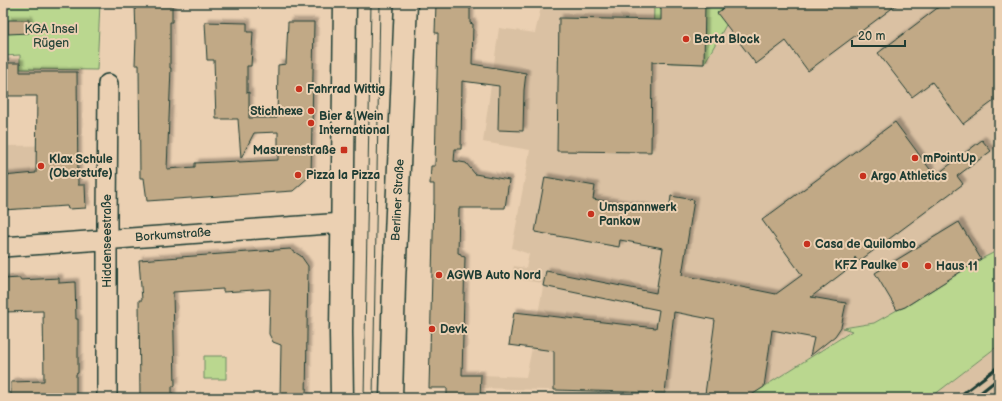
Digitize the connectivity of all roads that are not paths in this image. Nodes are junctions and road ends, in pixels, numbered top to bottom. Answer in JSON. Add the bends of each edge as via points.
{"nodes":[{"id":1,"x":345,"y":3,"type":"edge"},
{"id":2,"x":406,"y":3,"type":"edge"},
{"id":3,"x":108,"y":84,"type":"dead end"},
{"id":4,"x":343,"y":223,"type":"junction"},
{"id":5,"x":107,"y":240,"type":"junction"},
{"id":6,"x":3,"y":248,"type":"edge"},
{"id":7,"x":107,"y":398,"type":"edge"},
{"id":8,"x":342,"y":398,"type":"edge"},
{"id":9,"x":391,"y":398,"type":"edge"}],
"edges":[{"from":1,"to":4,"type":"main road"},
{"from":2,"to":9,"type":"main road","name":"Berliner Straße"},
{"from":3,"to":5,"type":"street","name":"Hiddenseestraße"},
{"from":4,"to":5,"type":"street","name":"Borkumstraße"},
{"from":4,"to":8,"type":"main road"},
{"from":5,"to":6,"type":"street","name":"Borkumstraße"},
{"from":5,"to":7,"type":"street","name":"Hiddenseestraße"}]}
